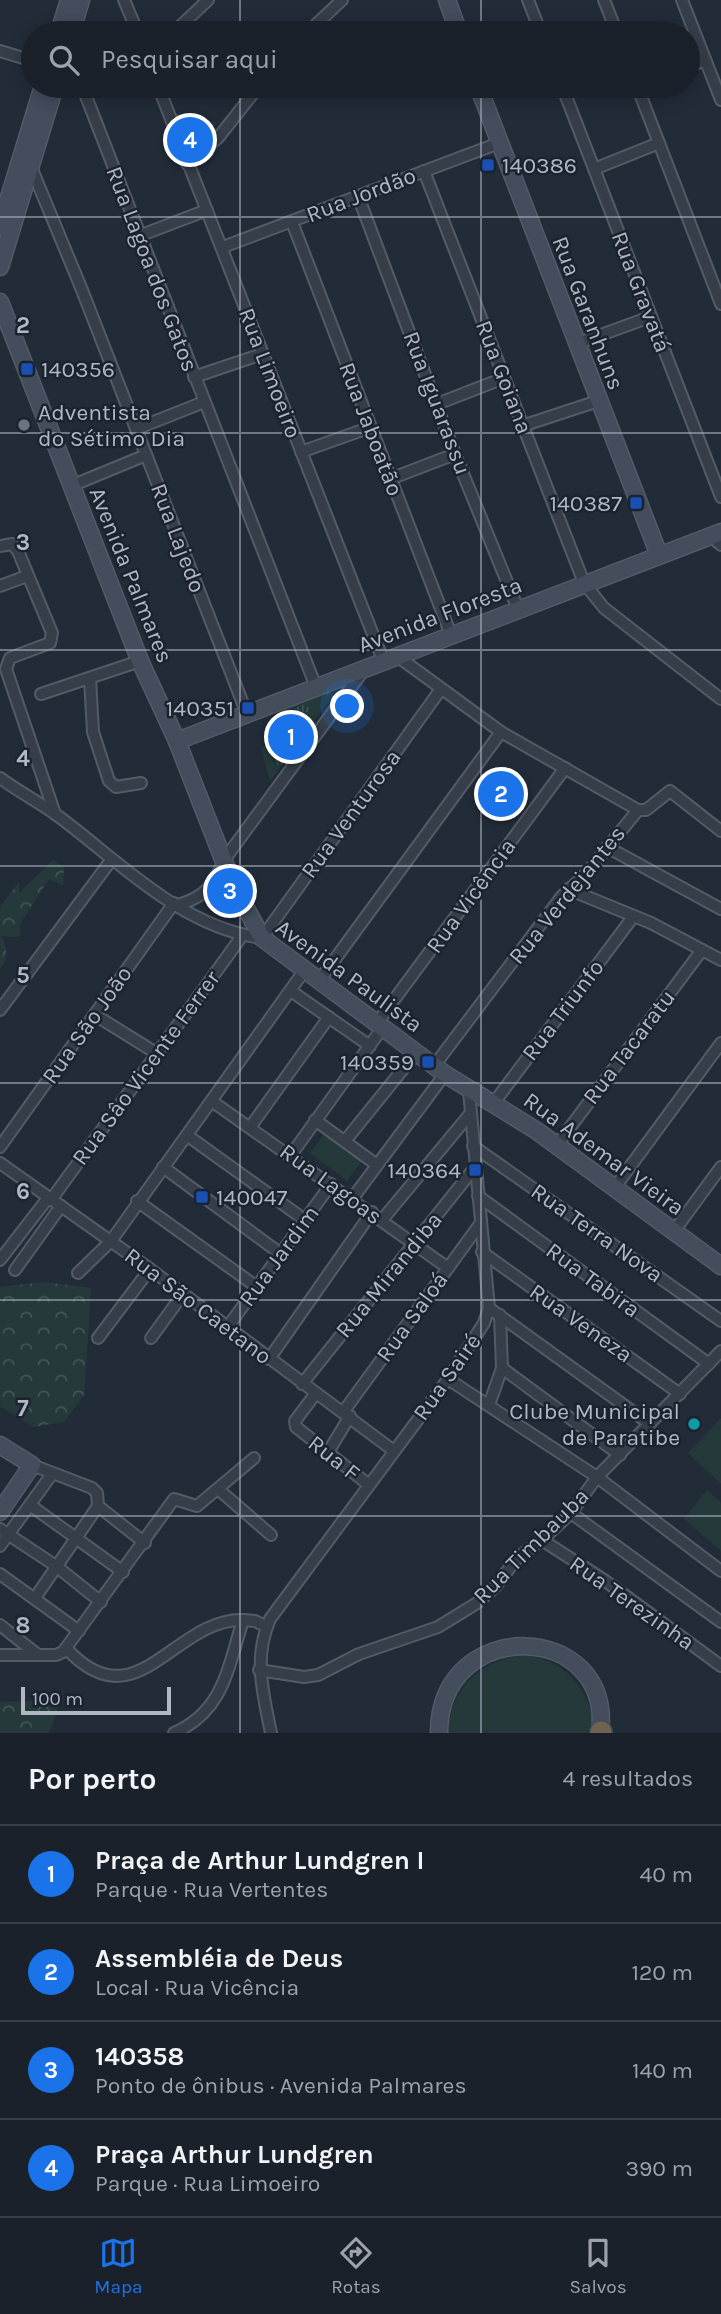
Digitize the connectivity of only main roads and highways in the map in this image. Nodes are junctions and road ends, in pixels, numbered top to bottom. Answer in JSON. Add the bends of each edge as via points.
{"nodes":[{"id":1,"x":69,"y":0,"type":"edge"},
{"id":2,"x":80,"y":0,"type":"edge"},
{"id":3,"x":447,"y":0,"type":"edge"},
{"id":4,"x":63,"y":21,"type":"edge"},
{"id":5,"x":74,"y":21,"type":"edge"},
{"id":6,"x":455,"y":21,"type":"edge"},
{"id":7,"x":39,"y":98,"type":"edge"},
{"id":8,"x":51,"y":98,"type":"edge"},
{"id":9,"x":482,"y":98,"type":"edge"},
{"id":10,"x":0,"y":227,"type":"edge"},
{"id":11,"x":0,"y":267,"type":"edge"},
{"id":12,"x":0,"y":302,"type":"edge"},
{"id":13,"x":717,"y":537,"type":"edge"},
{"id":14,"x":659,"y":555,"type":"junction"},
{"id":15,"x":177,"y":741,"type":"junction"},
{"id":16,"x":262,"y":938,"type":"joint"},
{"id":17,"x":494,"y":1104,"type":"joint"},
{"id":18,"x":721,"y":1266,"type":"edge"},
{"id":19,"x":0,"y":1445,"type":"edge"},
{"id":20,"x":2,"y":1506,"type":"edge"},
{"id":21,"x":439,"y":1733,"type":"edge"},
{"id":22,"x":600,"y":1733,"type":"edge"}],
"edges":[{"from":1,"to":4,"type":"main road"},
{"from":2,"to":5,"type":"main road"},
{"from":3,"to":6,"type":"main road"},
{"from":7,"to":10,"type":"main road"},
{"from":8,"to":11,"type":"main road"},
{"from":9,"to":14,"type":"main road","name":"Rua Garanhuns"},
{"from":12,"to":15,"type":"main road","name":"Avenida Palmares","via":[[140,661]]},
{"from":13,"to":14,"type":"main road","name":"Avenida Floresta"},
{"from":14,"to":15,"type":"main road","name":"Avenida Floresta"},
{"from":15,"to":16,"type":"main road","name":"Avenida Palmares","via":[[224,860]]},
{"from":16,"to":17,"type":"main road","name":"Avenida Paulista","via":[[469,1091]]},
{"from":17,"to":18,"type":"main road","name":"Rua Ademar Vieira"},
{"from":19,"to":20,"type":"main road","via":[[32,1465]]},
{"from":21,"to":22,"type":"main road","via":[[444,1699],[452,1684],[488,1651],[515,1644],[548,1649],[577,1666],[598,1698]]}]}
